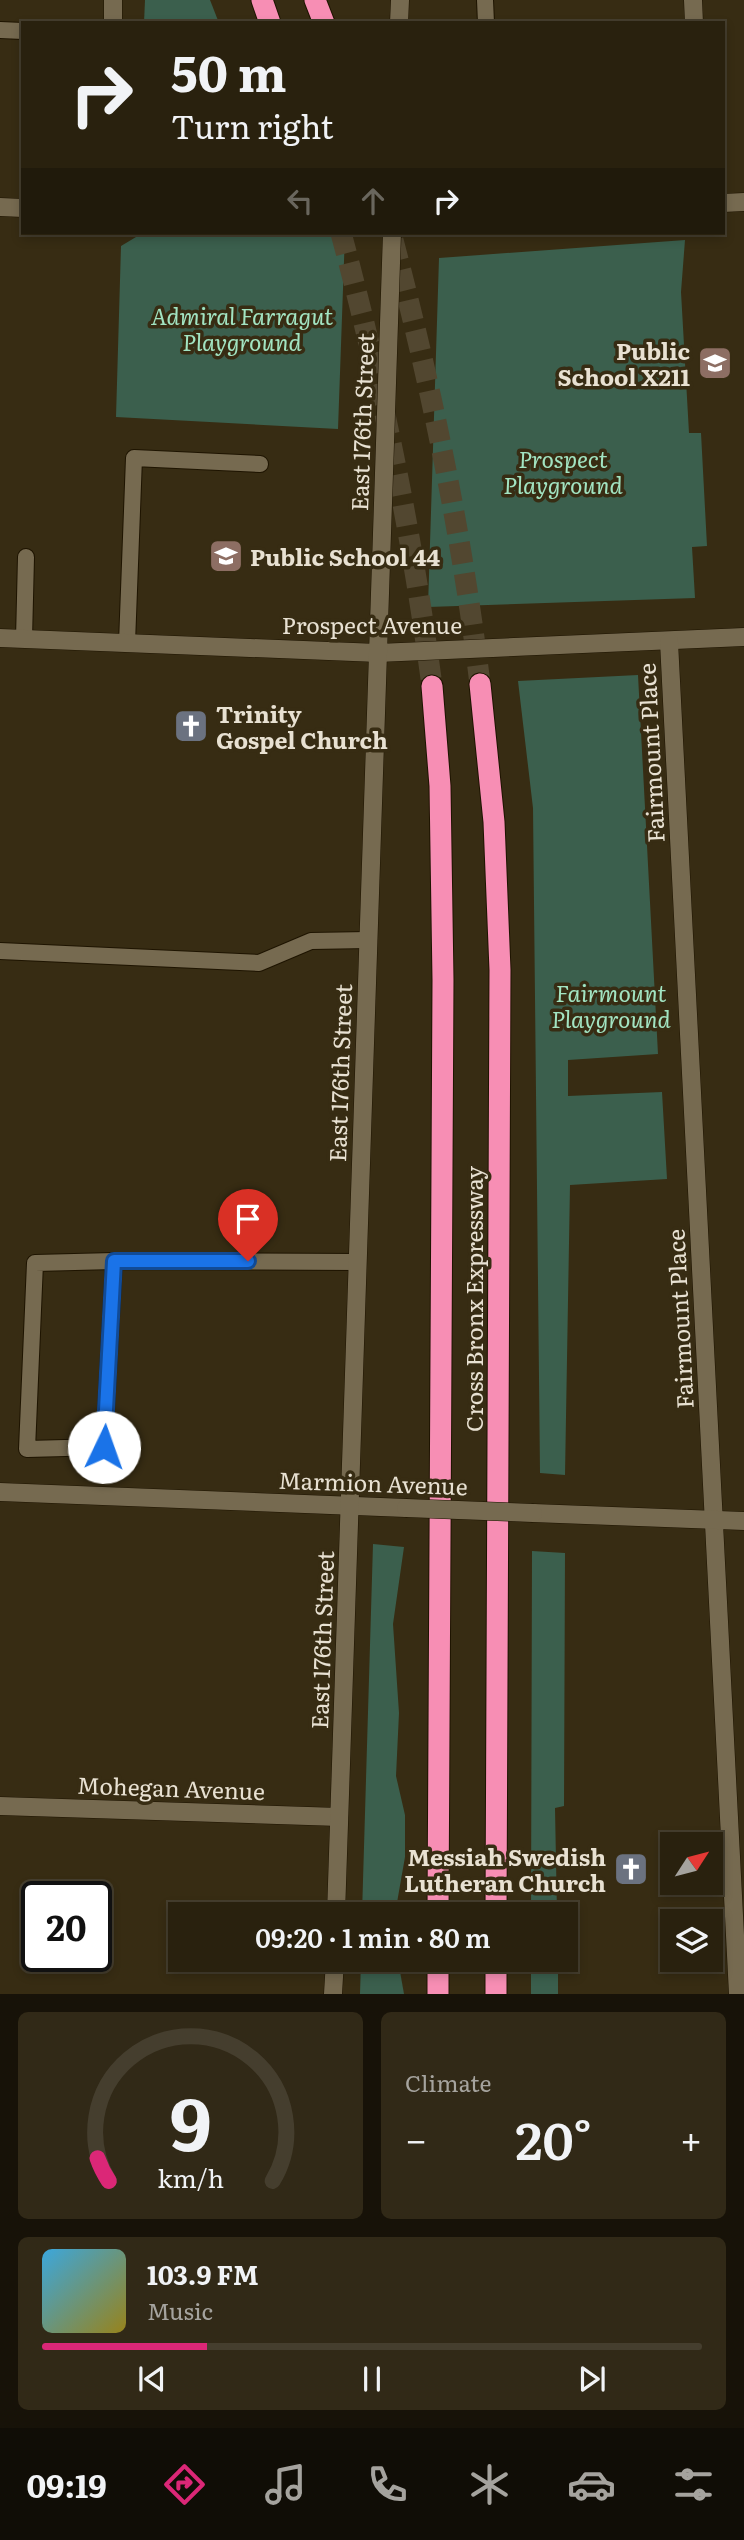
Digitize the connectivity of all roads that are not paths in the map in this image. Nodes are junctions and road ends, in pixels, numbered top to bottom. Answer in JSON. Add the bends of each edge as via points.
{"nodes":[{"id":1,"x":113,"y":0,"type":"edge"},
{"id":2,"x":262,"y":0,"type":"edge"},
{"id":3,"x":315,"y":0,"type":"edge"},
{"id":4,"x":400,"y":0,"type":"edge"},
{"id":5,"x":485,"y":0,"type":"edge"},
{"id":6,"x":693,"y":0,"type":"edge"},
{"id":7,"x":113,"y":21,"type":"edge"},
{"id":8,"x":270,"y":21,"type":"edge"},
{"id":9,"x":323,"y":21,"type":"edge"},
{"id":10,"x":399,"y":21,"type":"edge"},
{"id":11,"x":486,"y":21,"type":"edge"},
{"id":12,"x":694,"y":21,"type":"edge"},
{"id":13,"x":0,"y":30,"type":"edge"},
{"id":14,"x":21,"y":31,"type":"edge"},
{"id":15,"x":744,"y":202,"type":"edge"},
{"id":16,"x":725,"y":203,"type":"edge"},
{"id":17,"x":0,"y":207,"type":"edge"},
{"id":18,"x":21,"y":208,"type":"edge"},
{"id":19,"x":392,"y":235,"type":"edge"},
{"id":20,"x":260,"y":464,"type":"dead end"},
{"id":21,"x":26,"y":556,"type":"dead end"},
{"id":22,"x":744,"y":637,"type":"edge"},
{"id":23,"x":0,"y":638,"type":"edge"},
{"id":24,"x":24,"y":639,"type":"junction"},
{"id":25,"x":669,"y":642,"type":"junction"},
{"id":26,"x":127,"y":643,"type":"junction"},
{"id":27,"x":378,"y":653,"type":"junction"},
{"id":28,"x":480,"y":684,"type":"tunnel mouth"},
{"id":29,"x":432,"y":686,"type":"tunnel mouth"},
{"id":30,"x":368,"y":940,"type":"junction"},
{"id":31,"x":0,"y":951,"type":"edge"},
{"id":32,"x":114,"y":1261,"type":"junction"},
{"id":33,"x":358,"y":1262,"type":"junction"},
{"id":34,"x":0,"y":1492,"type":"edge"},
{"id":35,"x":350,"y":1506,"type":"junction"},
{"id":36,"x":714,"y":1520,"type":"junction"},
{"id":37,"x":744,"y":1521,"type":"edge"},
{"id":38,"x":0,"y":1806,"type":"edge"},
{"id":39,"x":339,"y":1817,"type":"junction"},
{"id":40,"x":336,"y":1902,"type":"edge"},
{"id":41,"x":438,"y":1902,"type":"edge"},
{"id":42,"x":496,"y":1902,"type":"edge"},
{"id":43,"x":334,"y":1972,"type":"edge"},
{"id":44,"x":438,"y":1972,"type":"edge"},
{"id":45,"x":496,"y":1972,"type":"edge"},
{"id":46,"x":333,"y":1994,"type":"edge"},
{"id":47,"x":438,"y":1994,"type":"edge"},
{"id":48,"x":496,"y":1994,"type":"edge"},
{"id":49,"x":738,"y":1994,"type":"edge"}],
"edges":[{"from":1,"to":7,"type":"street"},
{"from":2,"to":8,"type":"highway"},
{"from":3,"to":9,"type":"highway"},
{"from":4,"to":10,"type":"street"},
{"from":5,"to":11,"type":"lane"},
{"from":6,"to":12,"type":"street"},
{"from":13,"to":14,"type":"lane"},
{"from":15,"to":16,"type":"street"},
{"from":17,"to":18,"type":"street"},
{"from":19,"to":27,"type":"street","name":"East 176th Street"},
{"from":20,"to":26,"type":"lane","via":[[134,458]]},
{"from":21,"to":24,"type":"lane"},
{"from":22,"to":25,"type":"street","name":"Prospect Avenue"},
{"from":23,"to":24,"type":"street","name":"Prospect Avenue"},
{"from":24,"to":26,"type":"street","name":"Prospect Avenue"},
{"from":25,"to":27,"type":"street","name":"Prospect Avenue"},
{"from":25,"to":36,"type":"street","name":"Fairmount Place"},
{"from":26,"to":27,"type":"street","name":"Prospect Avenue"},
{"from":27,"to":30,"type":"street","name":"East 176th Street"},
{"from":28,"to":42,"type":"highway","name":"Cross Bronx Expressway","via":[[497,871],[500,970]]},
{"from":29,"to":41,"type":"highway","name":"Cross Bronx Expressway","via":[[440,799],[443,968]]},
{"from":30,"to":31,"type":"lane","via":[[311,941],[259,963]]},
{"from":30,"to":33,"type":"street","name":"East 176th Street"},
{"from":32,"to":32,"type":"lane","via":[[104,1447],[27,1449],[34,1263]]},
{"from":32,"to":33,"type":"lane"},
{"from":33,"to":35,"type":"street","name":"East 176th Street"},
{"from":34,"to":35,"type":"street","name":"Marmion Avenue"},
{"from":35,"to":36,"type":"street","name":"Marmion Avenue","bridge":true},
{"from":35,"to":39,"type":"street","name":"East 176th Street"},
{"from":36,"to":37,"type":"street","name":"Marmion Avenue"},
{"from":36,"to":49,"type":"street","name":"Fairmount Place"},
{"from":38,"to":39,"type":"street","name":"Mohegan Avenue"},
{"from":39,"to":40,"type":"street","name":"East 176th Street"},
{"from":43,"to":46,"type":"street"},
{"from":44,"to":47,"type":"highway"},
{"from":45,"to":48,"type":"highway"}]}
